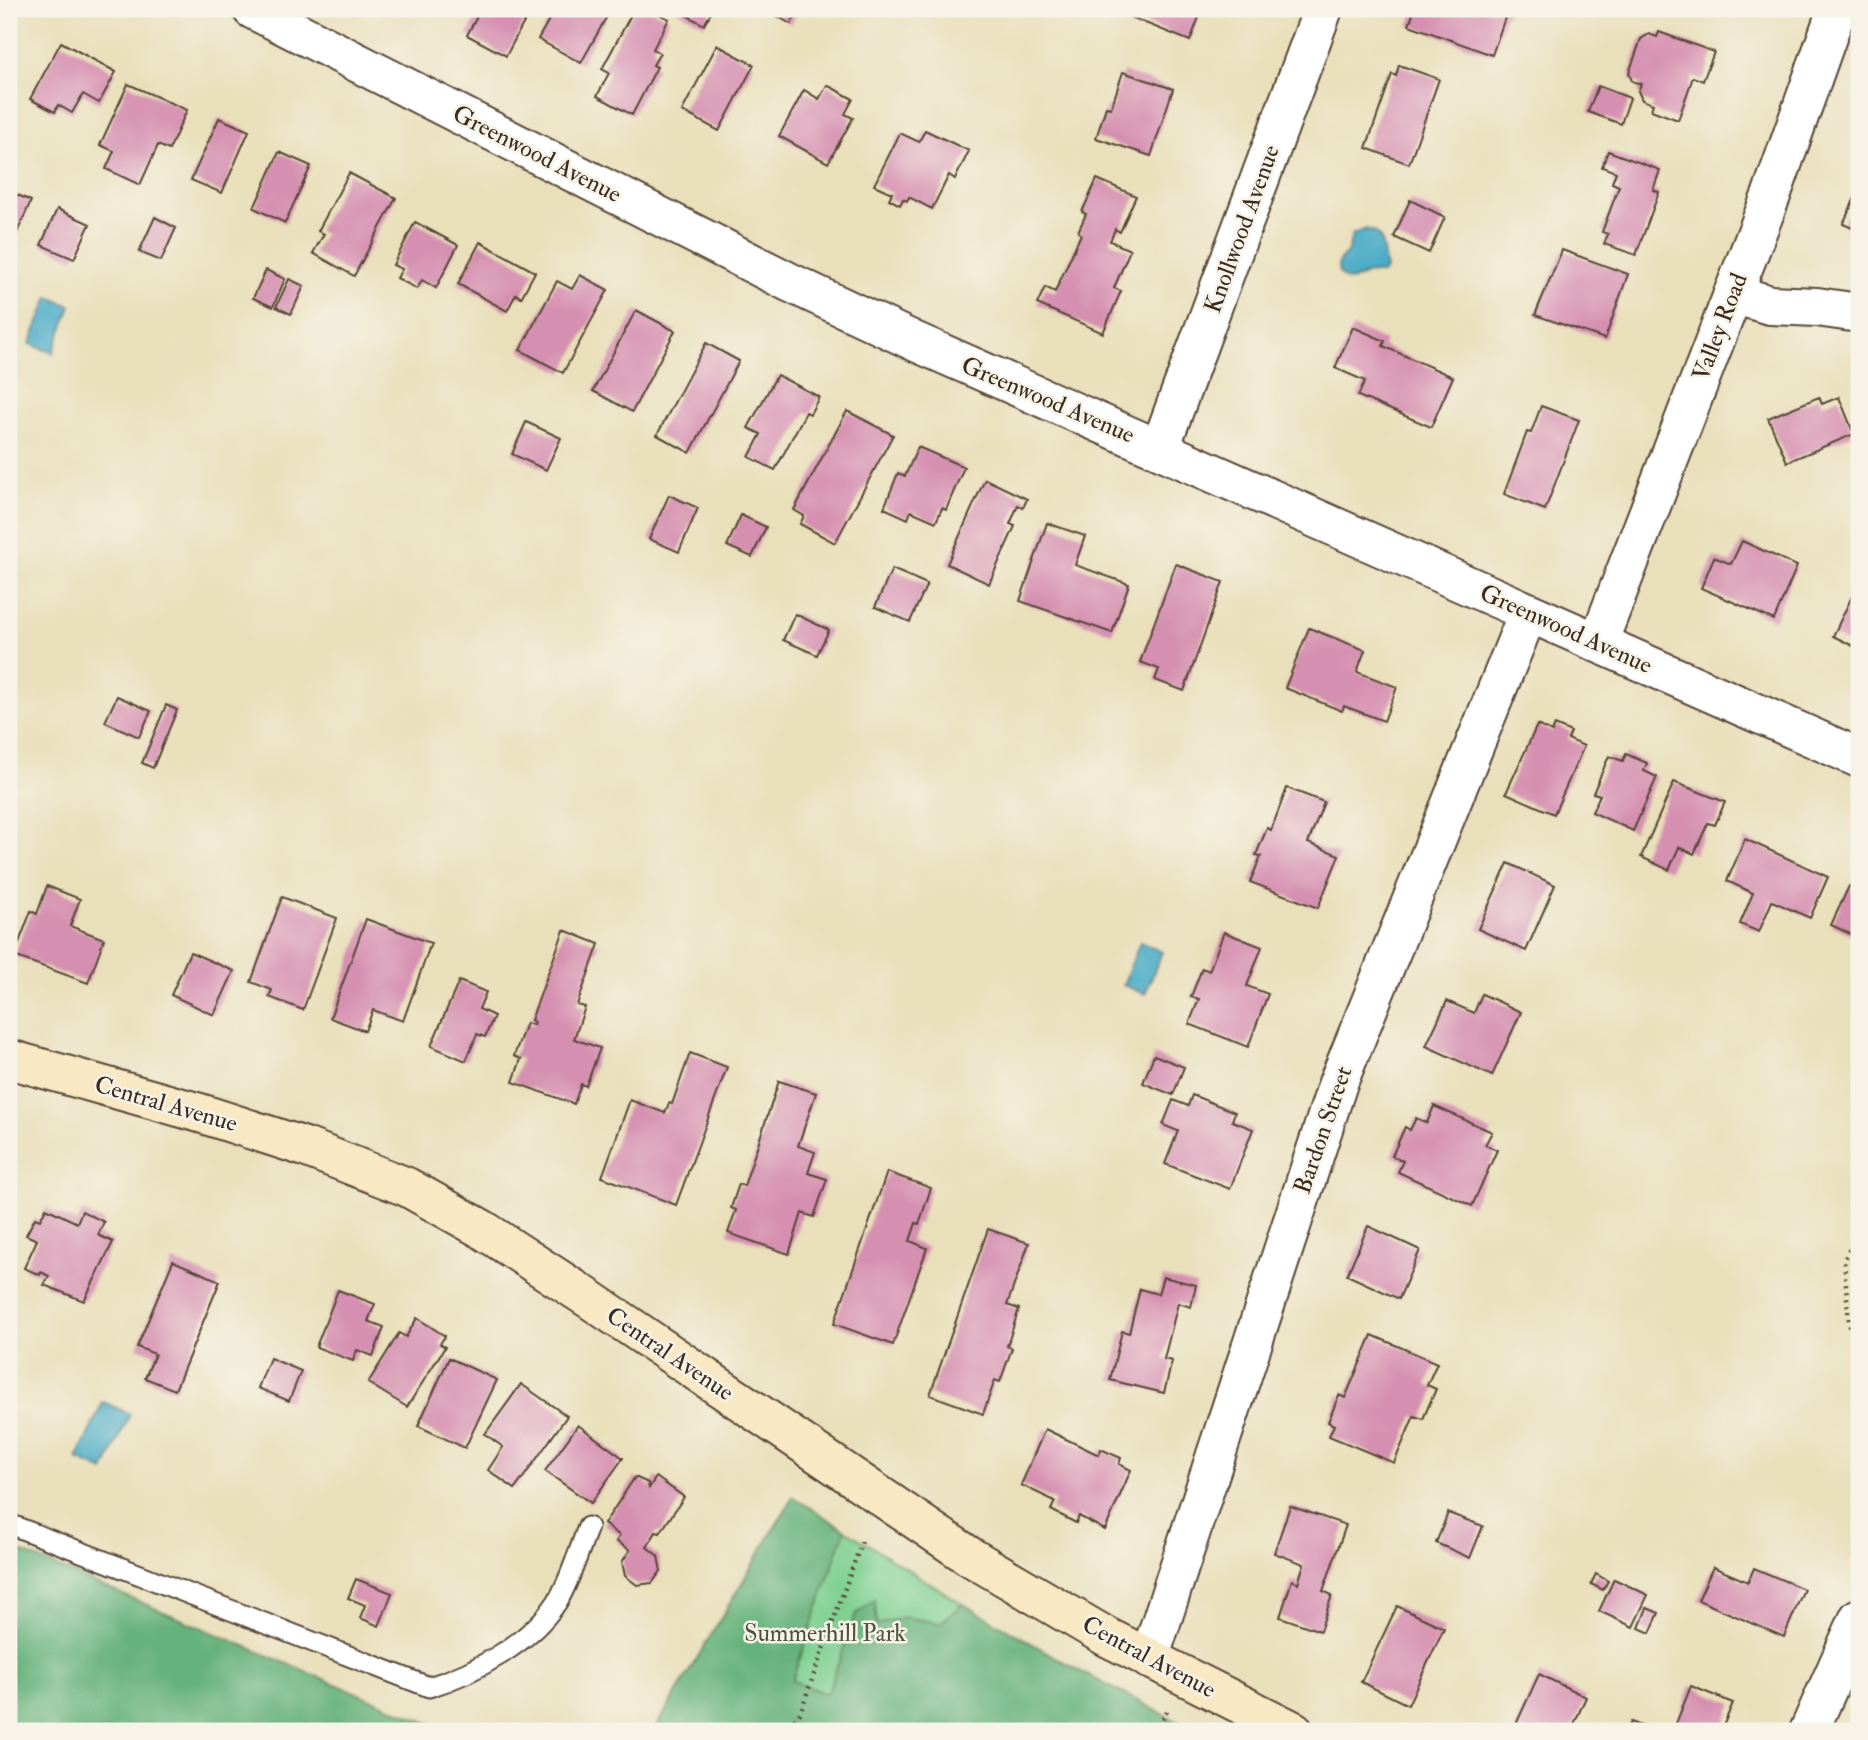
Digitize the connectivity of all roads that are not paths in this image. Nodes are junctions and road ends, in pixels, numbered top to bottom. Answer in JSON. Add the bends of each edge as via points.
{"nodes":[{"id":1,"x":252,"y":9,"type":"edge"},
{"id":2,"x":1323,"y":9,"type":"edge"},
{"id":3,"x":1838,"y":9,"type":"edge"},
{"id":4,"x":1732,"y":295,"type":"junction"},
{"id":5,"x":1859,"y":313,"type":"edge"},
{"id":6,"x":1160,"y":448,"type":"junction"},
{"id":7,"x":1528,"y":612,"type":"junction"},
{"id":8,"x":1598,"y":643,"type":"junction"},
{"id":9,"x":1859,"y":758,"type":"edge"},
{"id":10,"x":9,"y":1059,"type":"edge"},
{"id":11,"x":9,"y":1524,"type":"edge"},
{"id":12,"x":588,"y":1527,"type":"dead end"},
{"id":13,"x":1859,"y":1618,"type":"edge"},
{"id":14,"x":1149,"y":1659,"type":"junction"},
{"id":15,"x":1294,"y":1731,"type":"edge"},
{"id":16,"x":1809,"y":1731,"type":"edge"}],
"edges":[{"from":1,"to":6,"type":"street","name":"Greenwood Avenue","via":[[789,282]]},
{"from":2,"to":6,"type":"street","name":"Knollwood Avenue"},
{"from":3,"to":4,"type":"street","name":"Valley Road"},
{"from":4,"to":5,"type":"street","via":[[1770,305]]},
{"from":4,"to":8,"type":"street","name":"Valley Road"},
{"from":6,"to":7,"type":"street","name":"Greenwood Avenue"},
{"from":7,"to":8,"type":"street","name":"Greenwood Avenue"},
{"from":7,"to":14,"type":"street","name":"Bardon Street","via":[[1338,1083]]},
{"from":8,"to":9,"type":"street","name":"Greenwood Avenue"},
{"from":10,"to":14,"type":"main road","name":"Central Avenue","via":[[201,1113],[407,1187],[580,1293],[969,1556]]},
{"from":11,"to":12,"type":"lane","via":[[429,1687],[497,1657],[542,1619],[557,1601]]},
{"from":13,"to":16,"type":"street"},
{"from":14,"to":15,"type":"main road","name":"Central Avenue"}]}
